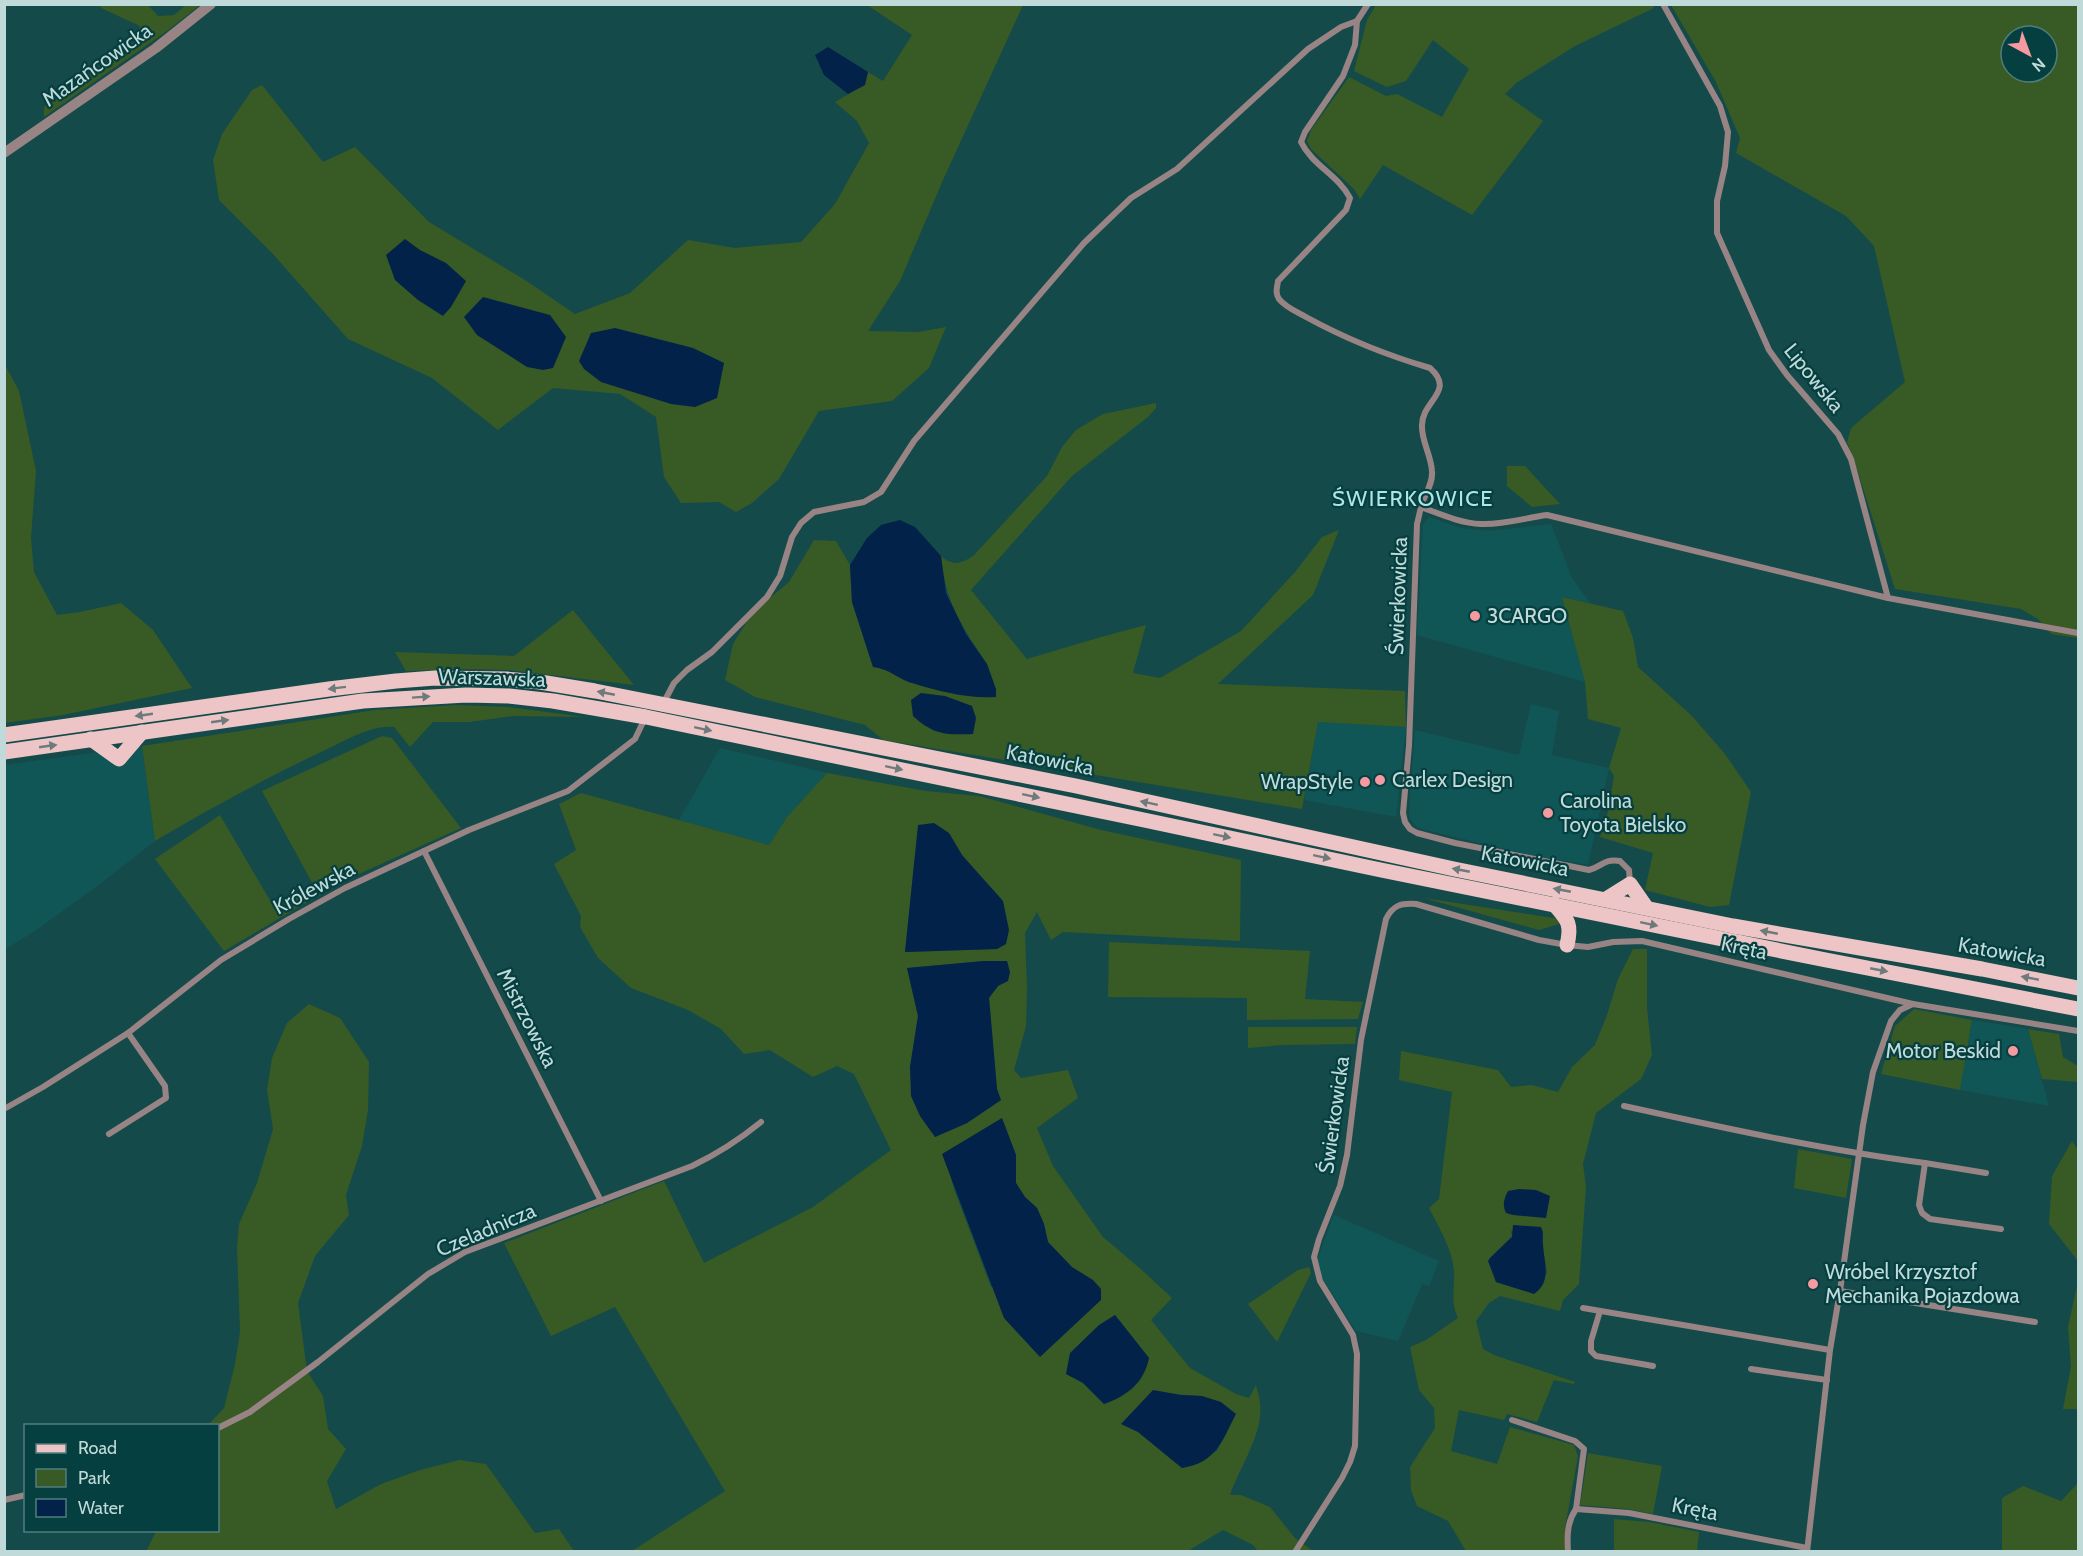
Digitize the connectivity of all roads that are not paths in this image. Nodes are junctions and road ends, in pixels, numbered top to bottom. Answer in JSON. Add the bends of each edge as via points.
{"nodes":[{"id":1,"x":1368,"y":4,"type":"edge"},
{"id":2,"x":1663,"y":4,"type":"edge"},
{"id":3,"x":210,"y":5,"type":"edge"},
{"id":4,"x":1357,"y":21,"type":"junction"},
{"id":5,"x":4,"y":153,"type":"edge"},
{"id":6,"x":1421,"y":507,"type":"junction"},
{"id":7,"x":1888,"y":598,"type":"junction"},
{"id":8,"x":2079,"y":633,"type":"edge"},
{"id":9,"x":663,"y":704,"type":"junction"},
{"id":10,"x":646,"y":717,"type":"junction"},
{"id":11,"x":142,"y":732,"type":"junction"},
{"id":12,"x":4,"y":735,"type":"edge"},
{"id":13,"x":91,"y":740,"type":"junction"},
{"id":14,"x":4,"y":752,"type":"edge"},
{"id":15,"x":965,"y":765,"type":"joint"},
{"id":16,"x":974,"y":785,"type":"joint"},
{"id":17,"x":424,"y":851,"type":"junction"},
{"id":18,"x":1630,"y":885,"type":"junction"},
{"id":19,"x":1606,"y":899,"type":"junction"},
{"id":20,"x":1554,"y":904,"type":"junction"},
{"id":21,"x":1646,"y":907,"type":"junction"},
{"id":22,"x":1567,"y":945,"type":"junction"},
{"id":23,"x":2079,"y":988,"type":"edge"},
{"id":24,"x":1913,"y":1004,"type":"junction"},
{"id":25,"x":2079,"y":1009,"type":"edge"},
{"id":26,"x":2079,"y":1031,"type":"edge"},
{"id":27,"x":128,"y":1033,"type":"junction"},
{"id":28,"x":1624,"y":1106,"type":"dead end"},
{"id":29,"x":4,"y":1109,"type":"edge"},
{"id":30,"x":760,"y":1122,"type":"dead end"},
{"id":31,"x":109,"y":1134,"type":"dead end"},
{"id":32,"x":1860,"y":1155,"type":"junction"},
{"id":33,"x":1925,"y":1163,"type":"junction"},
{"id":34,"x":1986,"y":1173,"type":"dead end"},
{"id":35,"x":601,"y":1201,"type":"junction"},
{"id":36,"x":2001,"y":1229,"type":"dead end"},
{"id":37,"x":1840,"y":1291,"type":"junction"},
{"id":38,"x":1583,"y":1308,"type":"dead end"},
{"id":39,"x":1600,"y":1311,"type":"junction"},
{"id":40,"x":2035,"y":1322,"type":"dead end"},
{"id":41,"x":1830,"y":1350,"type":"junction"},
{"id":42,"x":1653,"y":1366,"type":"dead end"},
{"id":43,"x":1751,"y":1369,"type":"dead end"},
{"id":44,"x":1827,"y":1380,"type":"junction"},
{"id":45,"x":1512,"y":1420,"type":"dead end"},
{"id":46,"x":219,"y":1427,"type":"edge"},
{"id":47,"x":24,"y":1495,"type":"edge"},
{"id":48,"x":4,"y":1500,"type":"edge"},
{"id":49,"x":1576,"y":1509,"type":"junction"},
{"id":50,"x":1807,"y":1550,"type":"edge"},
{"id":51,"x":1295,"y":1551,"type":"edge"},
{"id":52,"x":1568,"y":1551,"type":"edge"}],
"edges":[{"from":1,"to":4,"type":"street","name":"Świerkowicka"},
{"from":2,"to":7,"type":"street","name":"Lipowska","via":[[1720,106],[1728,132],[1717,201],[1717,233],[1769,350],[1838,434],[1851,459]]},
{"from":3,"to":5,"type":"street","name":"Mazańcowicka","via":[[156,48]]},
{"from":4,"to":6,"type":"street","name":"Świerkowicka","via":[[1345,71],[1301,142],[1350,198],[1346,210],[1278,281],[1276,290],[1287,306],[1324,327],[1362,346],[1430,368],[1439,376],[1438,392],[1422,425],[1432,471]]},
{"from":4,"to":9,"type":"street","via":[[1341,27],[1296,59],[1177,169],[1131,198],[1084,243],[922,432],[881,492],[864,502],[814,512],[801,523],[792,537],[780,576],[767,597],[712,652],[674,682]]},
{"from":6,"to":7,"type":"street","via":[[1479,524],[1547,515]]},
{"from":6,"to":18,"type":"street","name":"Świerkowicka","via":[[1417,524],[1405,822],[1417,833],[1455,843],[1589,870],[1606,861],[1620,861],[1629,870]]},
{"from":7,"to":8,"type":"street"},
{"from":9,"to":12,"type":"main road","name":"Warszawska","one_way":true,"via":[[540,682],[435,678],[329,688]]},
{"from":9,"to":15,"type":"main road","name":"Warszawska"},
{"from":11,"to":10,"type":"main road","name":"Warszawska","one_way":true,"via":[[363,702],[456,695],[553,701]]},
{"from":10,"to":16,"type":"main road","name":"Warszawska","one_way":true},
{"from":10,"to":17,"type":"street","name":"Królewska","via":[[635,739],[568,791]]},
{"from":11,"to":13,"type":"main road","name":"Warszawska"},
{"from":11,"to":13,"type":"main road","via":[[119,759]]},
{"from":14,"to":13,"type":"main road","name":"Warszawska","one_way":true},
{"from":19,"to":15,"type":"main road","name":"Katowicka","one_way":true},
{"from":16,"to":20,"type":"main road","name":"Katowicka","one_way":true},
{"from":17,"to":27,"type":"street","name":"Królewska","via":[[289,919],[221,960]]},
{"from":17,"to":35,"type":"street","name":"Mistrzowska"},
{"from":18,"to":19,"type":"main road"},
{"from":18,"to":21,"type":"main road"},
{"from":19,"to":21,"type":"main road","name":"Katowicka"},
{"from":20,"to":22,"type":"main road","via":[[1569,924]]},
{"from":20,"to":25,"type":"main road","name":"Katowicka","one_way":true},
{"from":23,"to":21,"type":"main road","name":"Katowicka","one_way":true},
{"from":22,"to":24,"type":"street","name":"Kręta","via":[[1588,947],[1642,941]]},
{"from":22,"to":51,"type":"street","name":"Świerkowicka","via":[[1416,904],[1398,904],[1386,919],[1362,1032],[1347,1155],[1314,1257],[1320,1281],[1353,1335],[1355,1446],[1342,1478]]},
{"from":24,"to":26,"type":"street","name":"Kręta"},
{"from":24,"to":32,"type":"street","name":"Kręta","via":[[1900,1010],[1891,1021],[1873,1072]]},
{"from":27,"to":29,"type":"street","name":"Królewska"},
{"from":27,"to":31,"type":"street","via":[[165,1086],[166,1098]]},
{"from":28,"to":32,"type":"street"},
{"from":30,"to":35,"type":"street","name":"Czeladnicza","via":[[714,1156]]},
{"from":32,"to":33,"type":"street"},
{"from":32,"to":37,"type":"street","name":"Kręta"},
{"from":33,"to":34,"type":"street"},
{"from":33,"to":36,"type":"street","via":[[1919,1205],[1922,1213],[1930,1219]]},
{"from":35,"to":46,"type":"street","name":"Czeladnicza","via":[[465,1252],[428,1274],[258,1405]]},
{"from":37,"to":40,"type":"street"},
{"from":37,"to":41,"type":"street","name":"Kręta"},
{"from":38,"to":39,"type":"street"},
{"from":39,"to":41,"type":"street"},
{"from":39,"to":42,"type":"street","via":[[1591,1352]]},
{"from":41,"to":44,"type":"street","name":"Kręta"},
{"from":43,"to":44,"type":"street"},
{"from":44,"to":50,"type":"street","name":"Kręta"},
{"from":45,"to":49,"type":"street","via":[[1575,1441],[1584,1449]]},
{"from":47,"to":48,"type":"street"},
{"from":49,"to":50,"type":"street","name":"Kręta","via":[[1629,1513]]},
{"from":49,"to":52,"type":"street","via":[[1569,1518]]}]}
